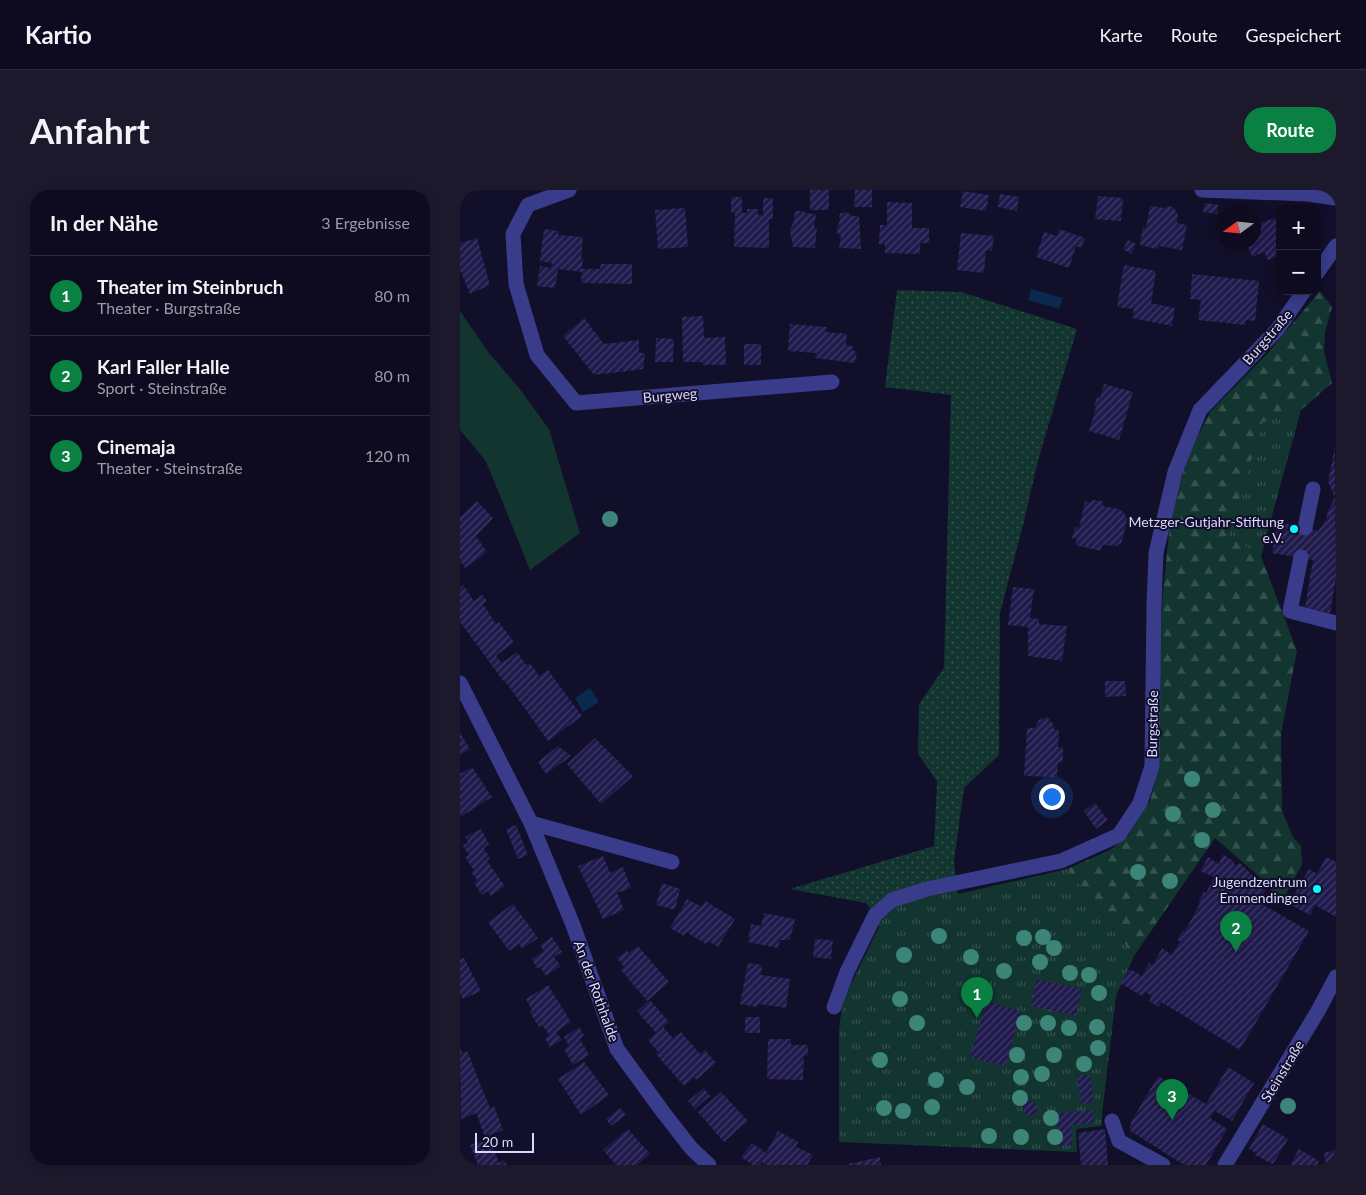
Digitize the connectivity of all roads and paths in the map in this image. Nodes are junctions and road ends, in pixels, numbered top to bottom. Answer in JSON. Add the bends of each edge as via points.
{"nodes":[{"id":1,"x":569,"y":190,"type":"edge"},
{"id":2,"x":1202,"y":190,"type":"edge"},
{"id":3,"x":1336,"y":198,"type":"edge"},
{"id":4,"x":1336,"y":246,"type":"edge"},
{"id":5,"x":1321,"y":267,"type":"edge"},
{"id":6,"x":1301,"y":295,"type":"edge"},
{"id":7,"x":534,"y":349,"type":"junction"},
{"id":8,"x":521,"y":356,"type":"dead end"},
{"id":9,"x":832,"y":382,"type":"dead end"},
{"id":10,"x":1313,"y":489,"type":"dead end"},
{"id":11,"x":1305,"y":528,"type":"dead end"},
{"id":12,"x":1302,"y":557,"type":"dead end"},
{"id":13,"x":1332,"y":622,"type":"edge"},
{"id":14,"x":460,"y":683,"type":"edge"},
{"id":15,"x":531,"y":823,"type":"junction"},
{"id":16,"x":672,"y":862,"type":"dead end"},
{"id":17,"x":1336,"y":977,"type":"edge"},
{"id":18,"x":834,"y":1006,"type":"dead end"},
{"id":19,"x":1112,"y":1121,"type":"dead end"},
{"id":20,"x":710,"y":1165,"type":"edge"},
{"id":21,"x":1163,"y":1165,"type":"edge"},
{"id":22,"x":1225,"y":1165,"type":"edge"}],
"edges":[{"from":1,"to":7,"type":"street","name":"Burgweg","via":[[528,205],[513,234],[516,284]]},
{"from":2,"to":3,"type":"street"},
{"from":4,"to":5,"type":"street"},
{"from":6,"to":18,"type":"street","name":"Burgstraße","via":[[1277,330],[1200,410],[1175,472],[1156,553],[1152,766],[1140,803],[1118,835],[1061,861],[927,889],[892,900],[875,915]]},
{"from":7,"to":8,"type":"street"},
{"from":7,"to":9,"type":"street","name":"Burgweg","via":[[536,356],[576,403]]},
{"from":10,"to":11,"type":"street"},
{"from":12,"to":13,"type":"street","via":[[1290,611]]},
{"from":14,"to":15,"type":"street","name":"An der Rothhalde"},
{"from":15,"to":16,"type":"street"},
{"from":15,"to":20,"type":"street","name":"An der Rothhalde","via":[[573,925],[617,1048],[662,1112],[691,1148]]},
{"from":17,"to":22,"type":"street","name":"Steinstraße"},
{"from":19,"to":21,"type":"street","via":[[1119,1141]]}]}
